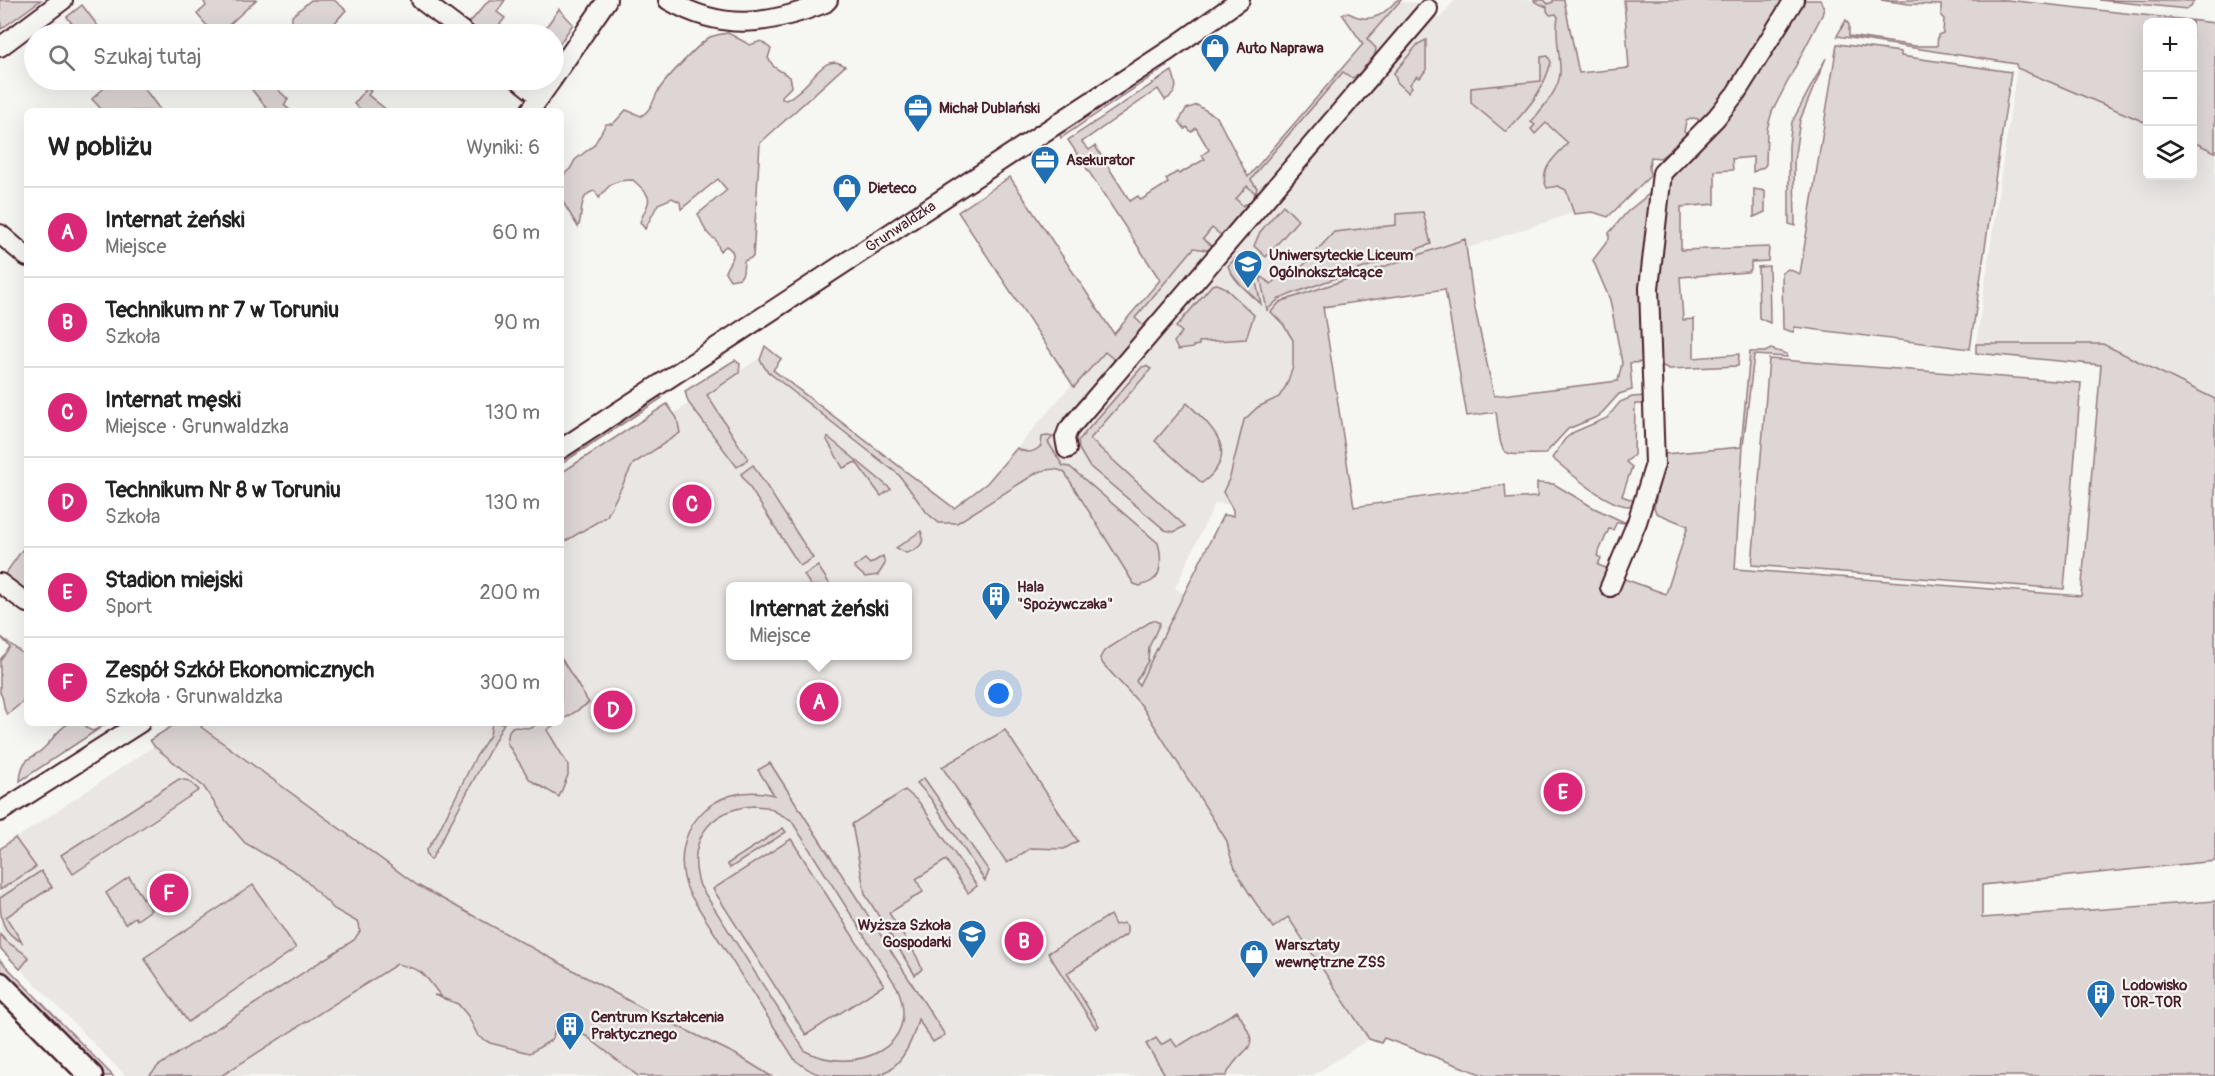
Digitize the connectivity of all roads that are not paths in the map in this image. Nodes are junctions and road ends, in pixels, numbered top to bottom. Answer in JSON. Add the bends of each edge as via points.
{"nodes":[{"id":1,"x":63,"y":0,"type":"edge"},
{"id":2,"x":421,"y":0,"type":"edge"},
{"id":3,"x":607,"y":0,"type":"edge"},
{"id":4,"x":668,"y":0,"type":"edge"},
{"id":5,"x":828,"y":0,"type":"edge"},
{"id":6,"x":1240,"y":0,"type":"edge"},
{"id":7,"x":1794,"y":0,"type":"edge"},
{"id":8,"x":1428,"y":9,"type":"dead end"},
{"id":9,"x":31,"y":24,"type":"edge"},
{"id":10,"x":453,"y":24,"type":"edge"},
{"id":11,"x":24,"y":29,"type":"edge"},
{"id":12,"x":0,"y":47,"type":"edge"},
{"id":13,"x":564,"y":63,"type":"edge"},
{"id":14,"x":526,"y":90,"type":"edge"},
{"id":15,"x":545,"y":90,"type":"edge"},
{"id":16,"x":535,"y":104,"type":"edge"},
{"id":17,"x":0,"y":234,"type":"edge"},
{"id":18,"x":24,"y":254,"type":"edge"},
{"id":19,"x":564,"y":447,"type":"edge"},
{"id":20,"x":1067,"y":449,"type":"dead end"},
{"id":21,"x":0,"y":583,"type":"edge"},
{"id":22,"x":1611,"y":587,"type":"dead end"},
{"id":23,"x":24,"y":601,"type":"edge"},
{"id":24,"x":135,"y":726,"type":"edge"},
{"id":25,"x":0,"y":812,"type":"edge"},
{"id":26,"x":0,"y":984,"type":"edge"},
{"id":27,"x":91,"y":1076,"type":"edge"}],
"edges":[{"from":1,"to":9,"type":"street"},
{"from":2,"to":10,"type":"street"},
{"from":3,"to":13,"type":"street"},
{"from":4,"to":5,"type":"street","via":[[715,19],[756,23],[797,14]]},
{"from":6,"to":19,"type":"street","name":"Grunwaldzka"},
{"from":7,"to":22,"type":"street","via":[[1736,93],[1662,173],[1649,288],[1655,464]]},
{"from":8,"to":20,"type":"street","via":[[1068,430]]},
{"from":11,"to":12,"type":"street"},
{"from":14,"to":16,"type":"street"},
{"from":15,"to":16,"type":"street"},
{"from":17,"to":18,"type":"street"},
{"from":21,"to":23,"type":"street"},
{"from":24,"to":25,"type":"street"},
{"from":26,"to":27,"type":"street"}]}
